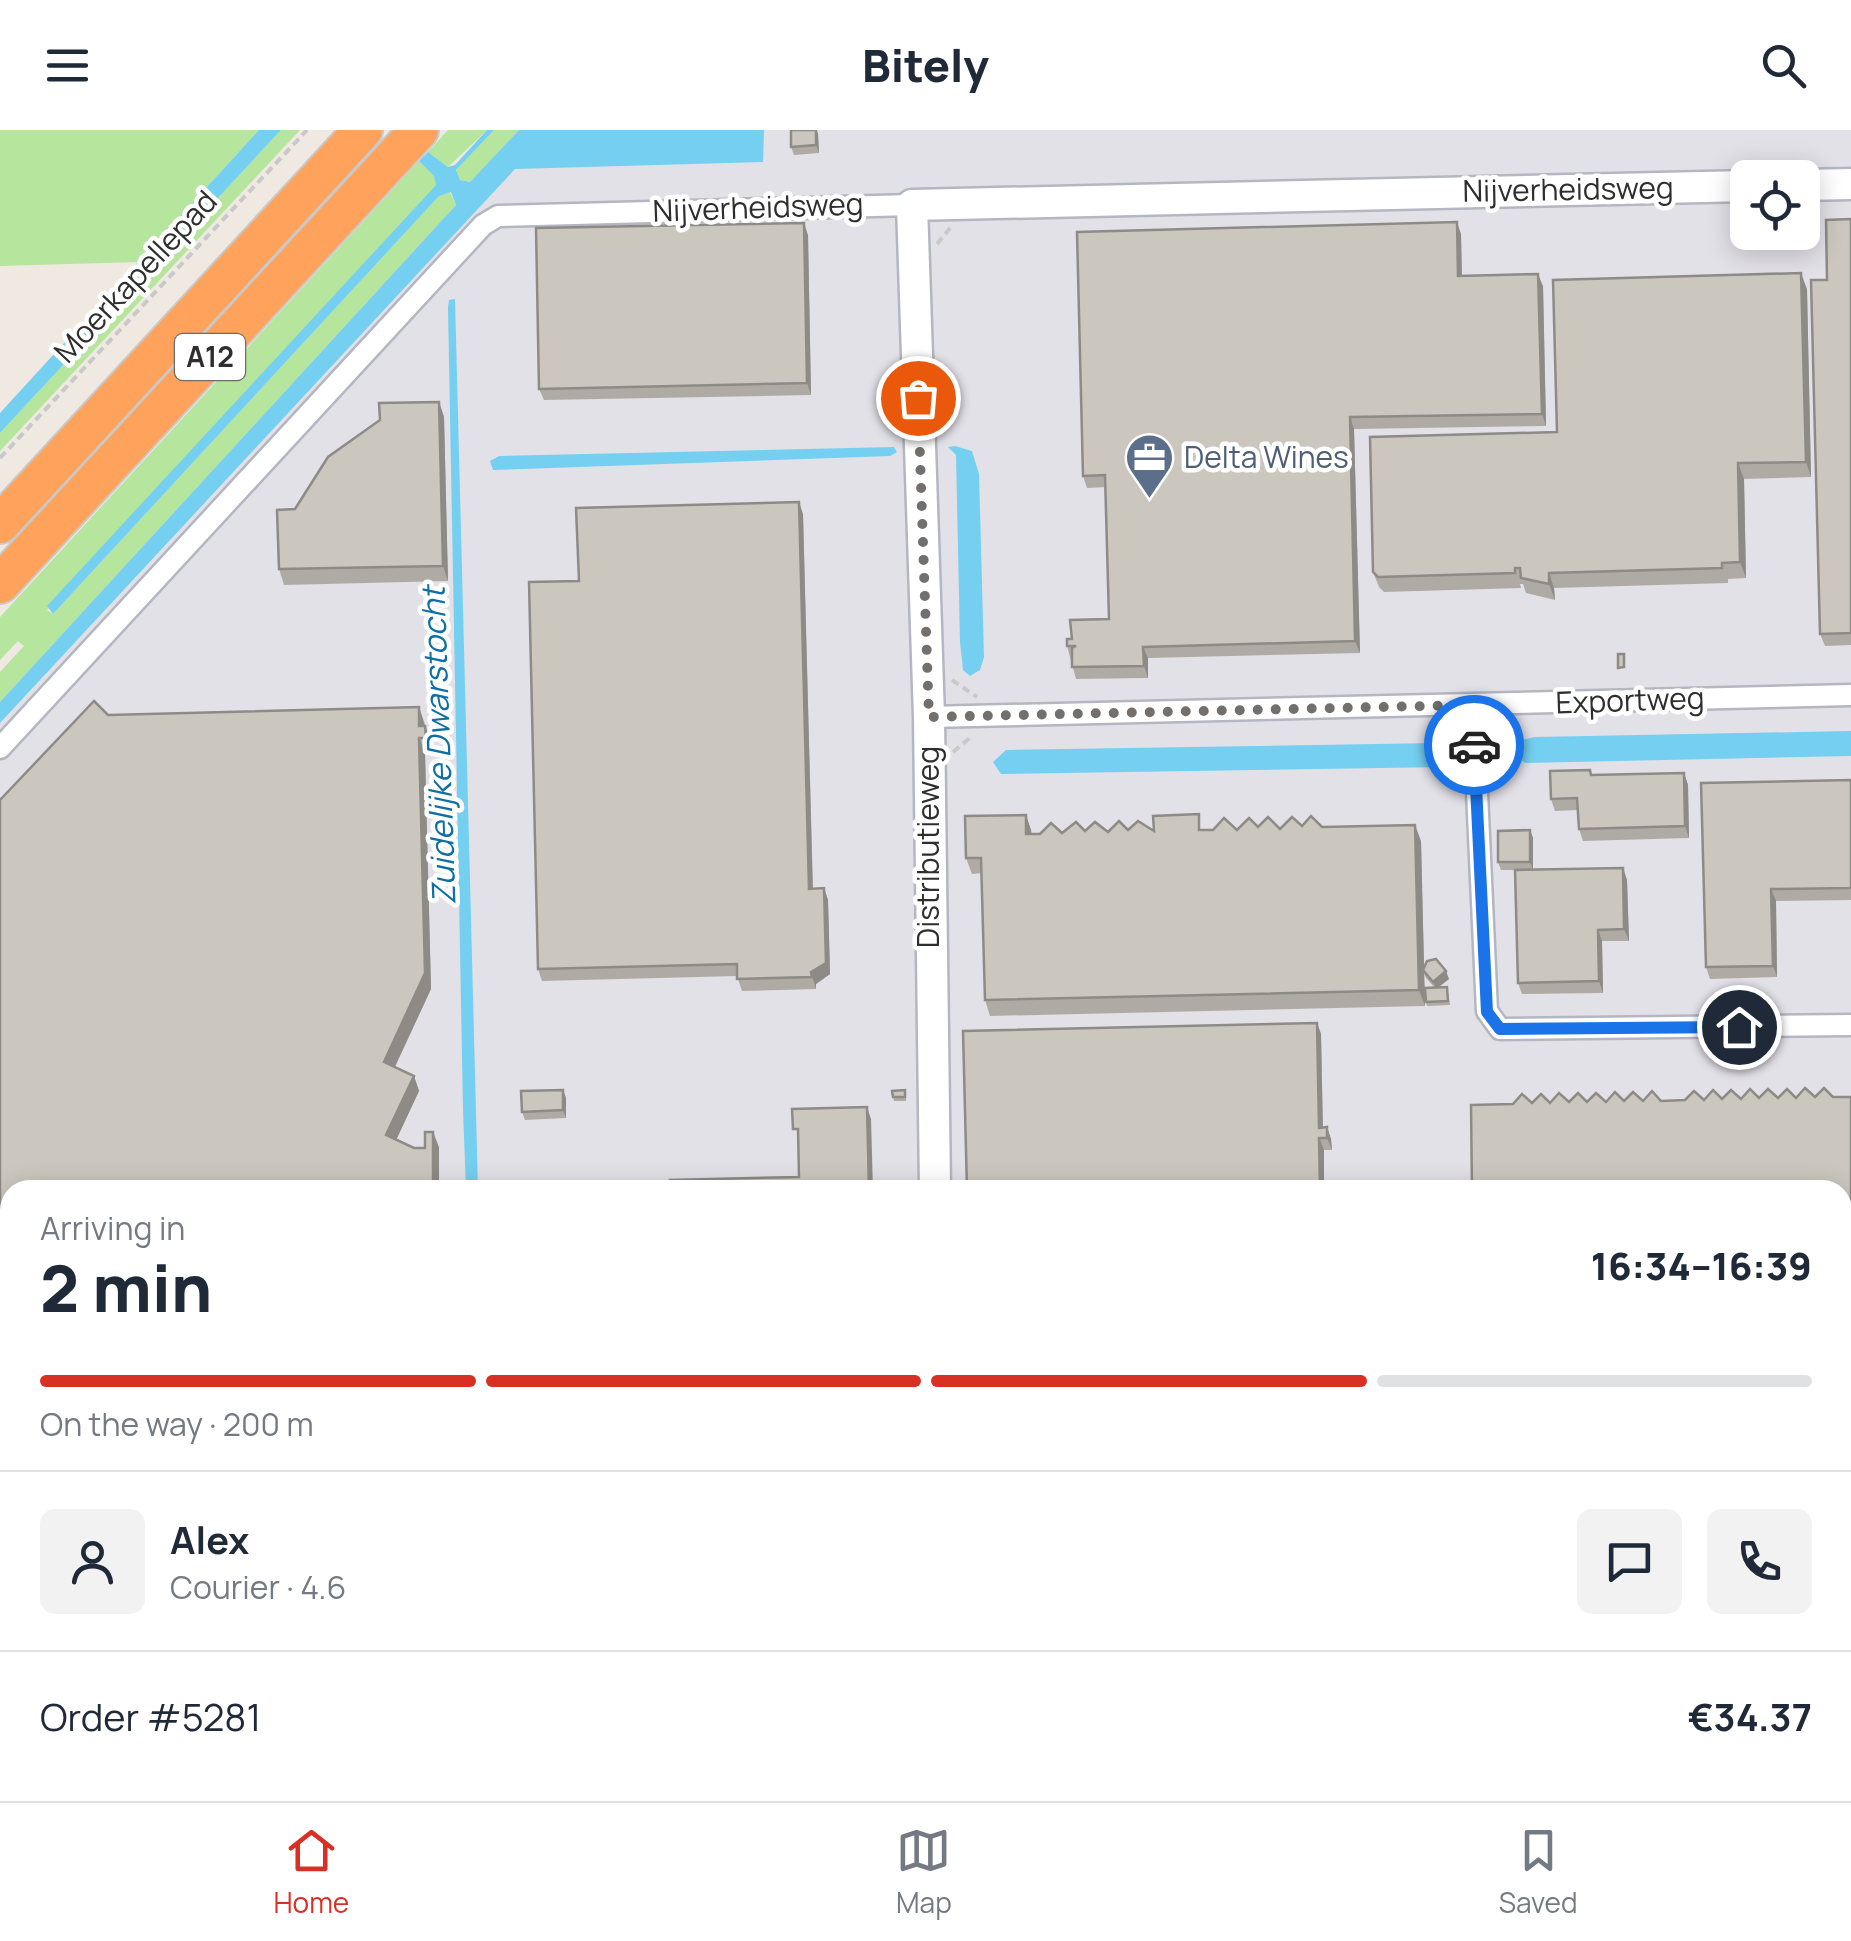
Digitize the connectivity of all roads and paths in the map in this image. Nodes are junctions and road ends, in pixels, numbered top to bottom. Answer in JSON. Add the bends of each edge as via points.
{"nodes":[{"id":1,"x":306,"y":130,"type":"edge"},
{"id":2,"x":363,"y":130,"type":"edge"},
{"id":3,"x":419,"y":130,"type":"edge"},
{"id":4,"x":1851,"y":184,"type":"edge"},
{"id":5,"x":1820,"y":185,"type":"edge"},
{"id":6,"x":1730,"y":186,"type":"edge"},
{"id":7,"x":912,"y":205,"type":"junction"},
{"id":8,"x":0,"y":458,"type":"edge"},
{"id":9,"x":0,"y":524,"type":"edge"},
{"id":10,"x":0,"y":584,"type":"edge"},
{"id":11,"x":1851,"y":695,"type":"edge"},
{"id":12,"x":1473,"y":705,"type":"junction"},
{"id":13,"x":929,"y":717,"type":"junction"},
{"id":14,"x":0,"y":748,"type":"edge"},
{"id":15,"x":1851,"y":1024,"type":"edge"},
{"id":16,"x":934,"y":1180,"type":"edge"}],
"edges":[{"from":1,"to":8,"type":"path","name":"Moerkapellepad"},
{"from":2,"to":9,"type":"highway","number":"A12"},
{"from":3,"to":10,"type":"highway","number":"A12"},
{"from":4,"to":5,"type":"street"},
{"from":6,"to":7,"type":"street","name":"Nijverheidsweg"},
{"from":7,"to":13,"type":"street","name":"Distributieweg"},
{"from":7,"to":14,"type":"street","name":"Nijverheidsweg","via":[[498,216]]},
{"from":11,"to":12,"type":"street","name":"Exportweg"},
{"from":12,"to":13,"type":"street","name":"Exportweg"},
{"from":12,"to":15,"type":"street","via":[[1487,1012],[1500,1029]]},
{"from":13,"to":16,"type":"street","name":"Distributieweg"}]}
